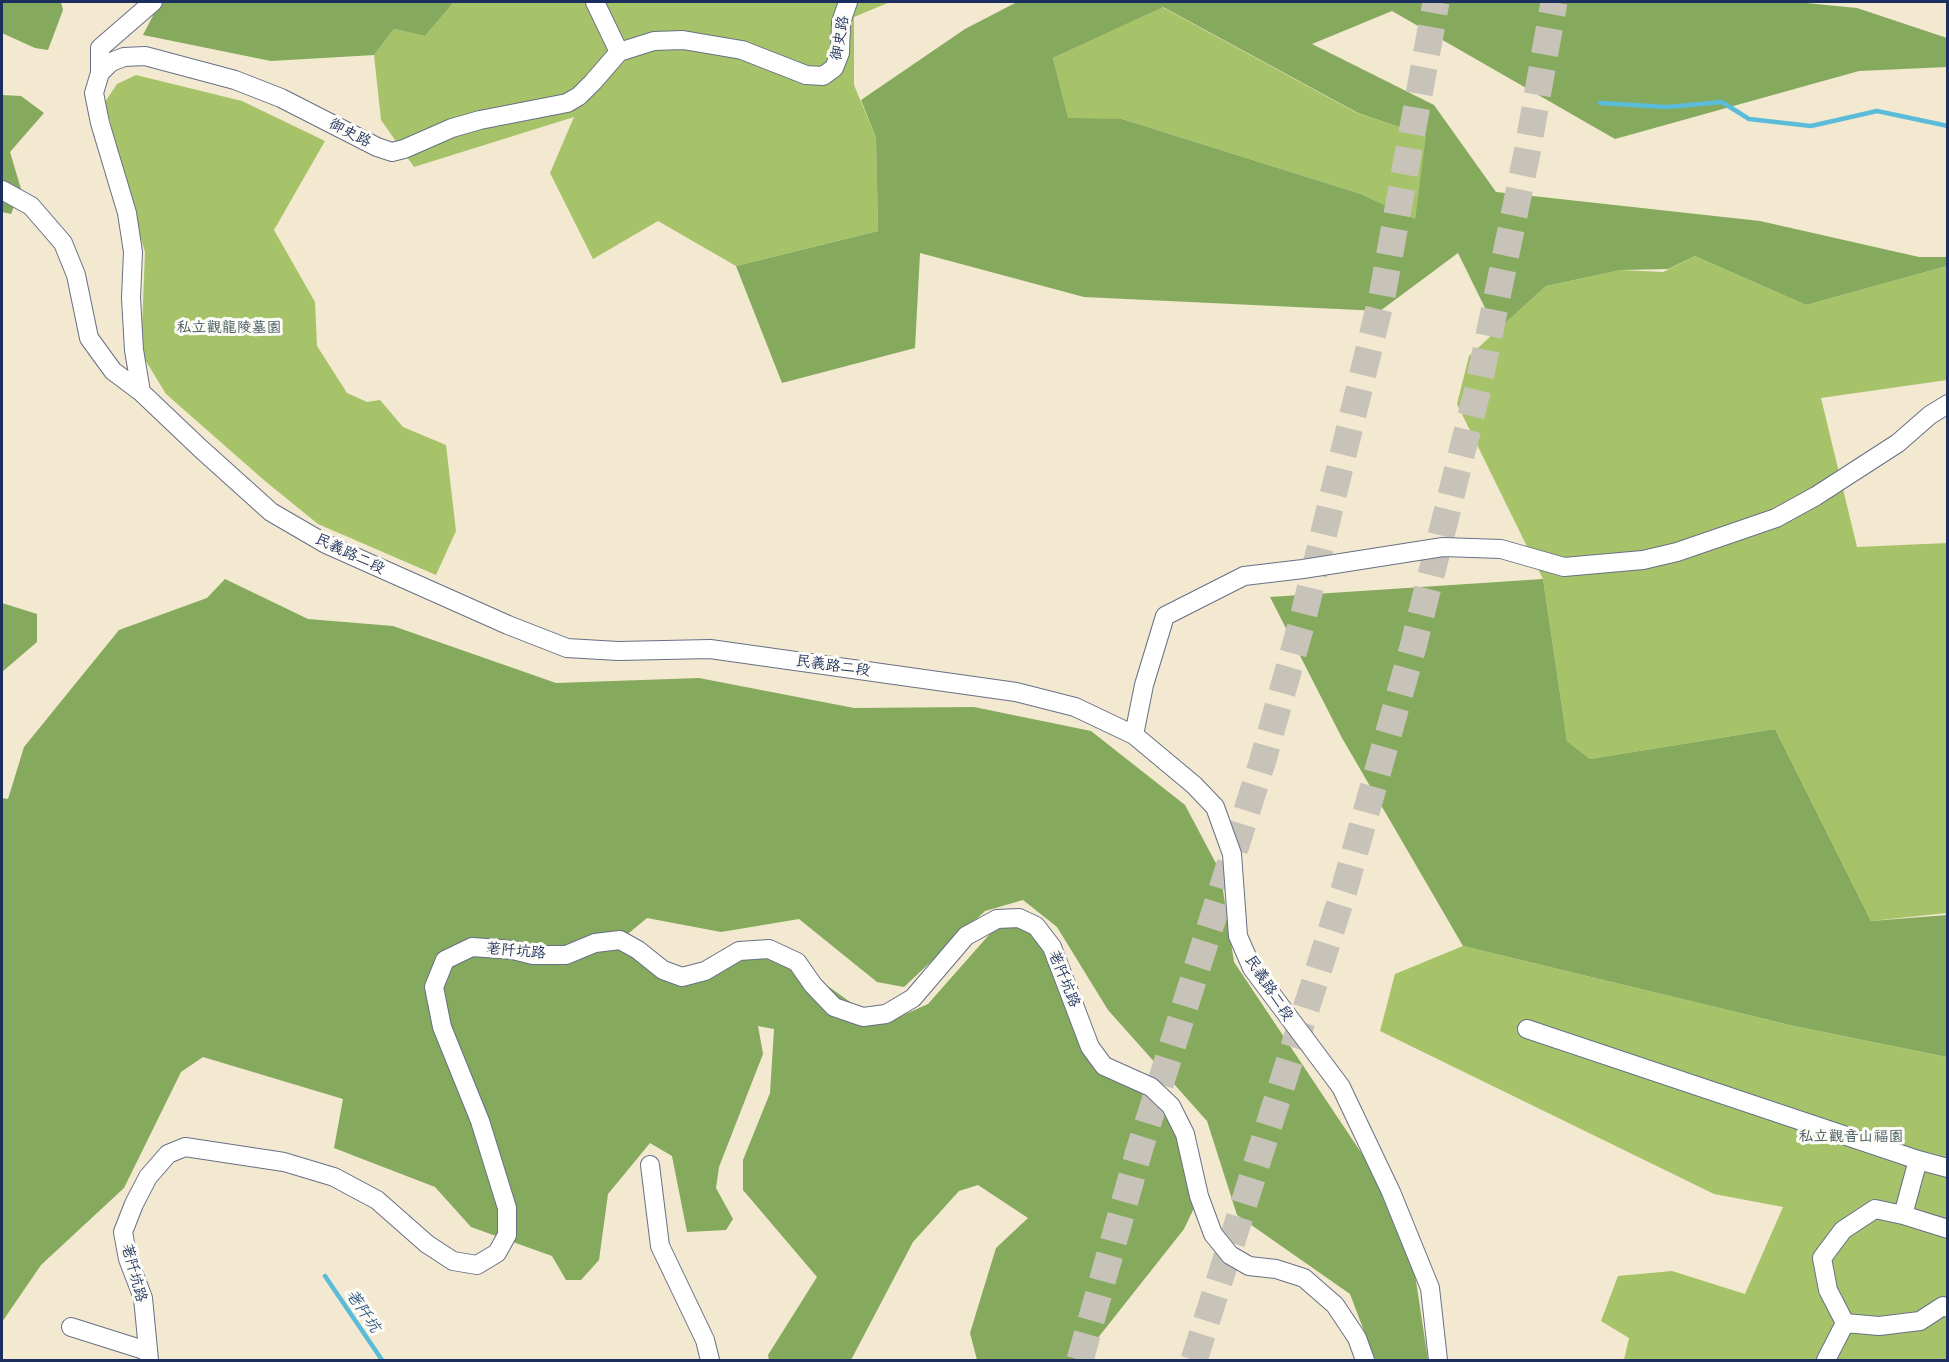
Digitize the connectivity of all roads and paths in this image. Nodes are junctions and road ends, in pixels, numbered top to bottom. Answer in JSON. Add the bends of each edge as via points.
{"nodes":[{"id":1,"x":153,"y":2,"type":"edge"},
{"id":2,"x":595,"y":2,"type":"edge"},
{"id":3,"x":848,"y":2,"type":"edge"},
{"id":4,"x":619,"y":52,"type":"junction"},
{"id":5,"x":100,"y":73,"type":"junction"},
{"id":6,"x":2,"y":190,"type":"edge"},
{"id":7,"x":141,"y":392,"type":"junction"},
{"id":8,"x":1947,"y":404,"type":"edge"},
{"id":9,"x":1134,"y":735,"type":"junction"},
{"id":10,"x":1527,"y":1029,"type":"dead end"},
{"id":11,"x":1918,"y":1160,"type":"junction"},
{"id":12,"x":650,"y":1165,"type":"dead end"},
{"id":13,"x":1947,"y":1168,"type":"edge"},
{"id":14,"x":1903,"y":1215,"type":"junction"},
{"id":15,"x":1947,"y":1229,"type":"edge"},
{"id":16,"x":1947,"y":1308,"type":"edge"},
{"id":17,"x":1845,"y":1323,"type":"junction"},
{"id":18,"x":70,"y":1327,"type":"dead end"},
{"id":19,"x":148,"y":1356,"type":"edge"},
{"id":20,"x":710,"y":1360,"type":"edge"},
{"id":21,"x":1365,"y":1360,"type":"edge"},
{"id":22,"x":1438,"y":1360,"type":"edge"},
{"id":23,"x":1826,"y":1360,"type":"edge"}],
"edges":[{"from":1,"to":5,"type":"street","via":[[100,48]]},
{"from":2,"to":4,"type":"street"},
{"from":3,"to":4,"type":"street","name":"御史路","via":[[841,22],[840,53],[834,68],[823,76],[806,75],[742,50],[683,40],[654,41]]},
{"from":4,"to":5,"type":"street","name":"御史路","via":[[579,96],[567,103],[480,120],[392,152],[235,80],[145,56],[124,57],[111,62]]},
{"from":5,"to":7,"type":"street","via":[[94,93],[127,213],[133,252],[131,298]]},
{"from":6,"to":7,"type":"street","name":"民義路二段","via":[[31,206],[63,243],[76,275],[89,338],[113,370]]},
{"from":7,"to":9,"type":"street","name":"民義路二段","via":[[271,512],[326,544],[567,648],[710,649],[1016,692],[1075,707]]},
{"from":8,"to":9,"type":"street","via":[[1898,443],[1776,518],[1644,561],[1564,567],[1501,549],[1443,547],[1244,576],[1165,616]]},
{"from":9,"to":22,"type":"street","name":"民義路二段","via":[[1215,807],[1232,854],[1238,936],[1252,968],[1341,1087],[1391,1192],[1430,1288]]},
{"from":10,"to":11,"type":"street"},
{"from":11,"to":13,"type":"street"},
{"from":11,"to":14,"type":"street"},
{"from":12,"to":20,"type":"street","via":[[660,1246],[705,1340]]},
{"from":14,"to":15,"type":"street"},
{"from":14,"to":17,"type":"street","via":[[1875,1209],[1844,1230],[1822,1258],[1828,1290]]},
{"from":16,"to":17,"type":"street","via":[[1943,1306],[1920,1321],[1879,1326]]},
{"from":17,"to":23,"type":"street"},
{"from":18,"to":19,"type":"street"},
{"from":19,"to":21,"type":"street","name":"荖阡坑路","via":[[143,1298],[128,1259],[123,1232],[148,1177],[168,1154],[184,1148],[284,1162],[334,1177],[377,1200],[427,1244],[453,1261],[477,1265],[497,1253],[507,1235],[507,1208],[480,1121],[442,1027],[434,987],[445,960],[472,947],[566,955],[595,943],[620,940],[663,970],[682,976],[705,971],[740,951],[769,949],[796,962],[834,1007],[862,1017],[886,1014],[913,998],[966,936],[997,919],[1019,918],[1036,926],[1052,947],[1090,1047],[1104,1066],[1151,1087],[1171,1106],[1185,1134],[1199,1196],[1213,1234],[1230,1255],[1249,1266],[1304,1278],[1335,1305],[1357,1338]]}]}
